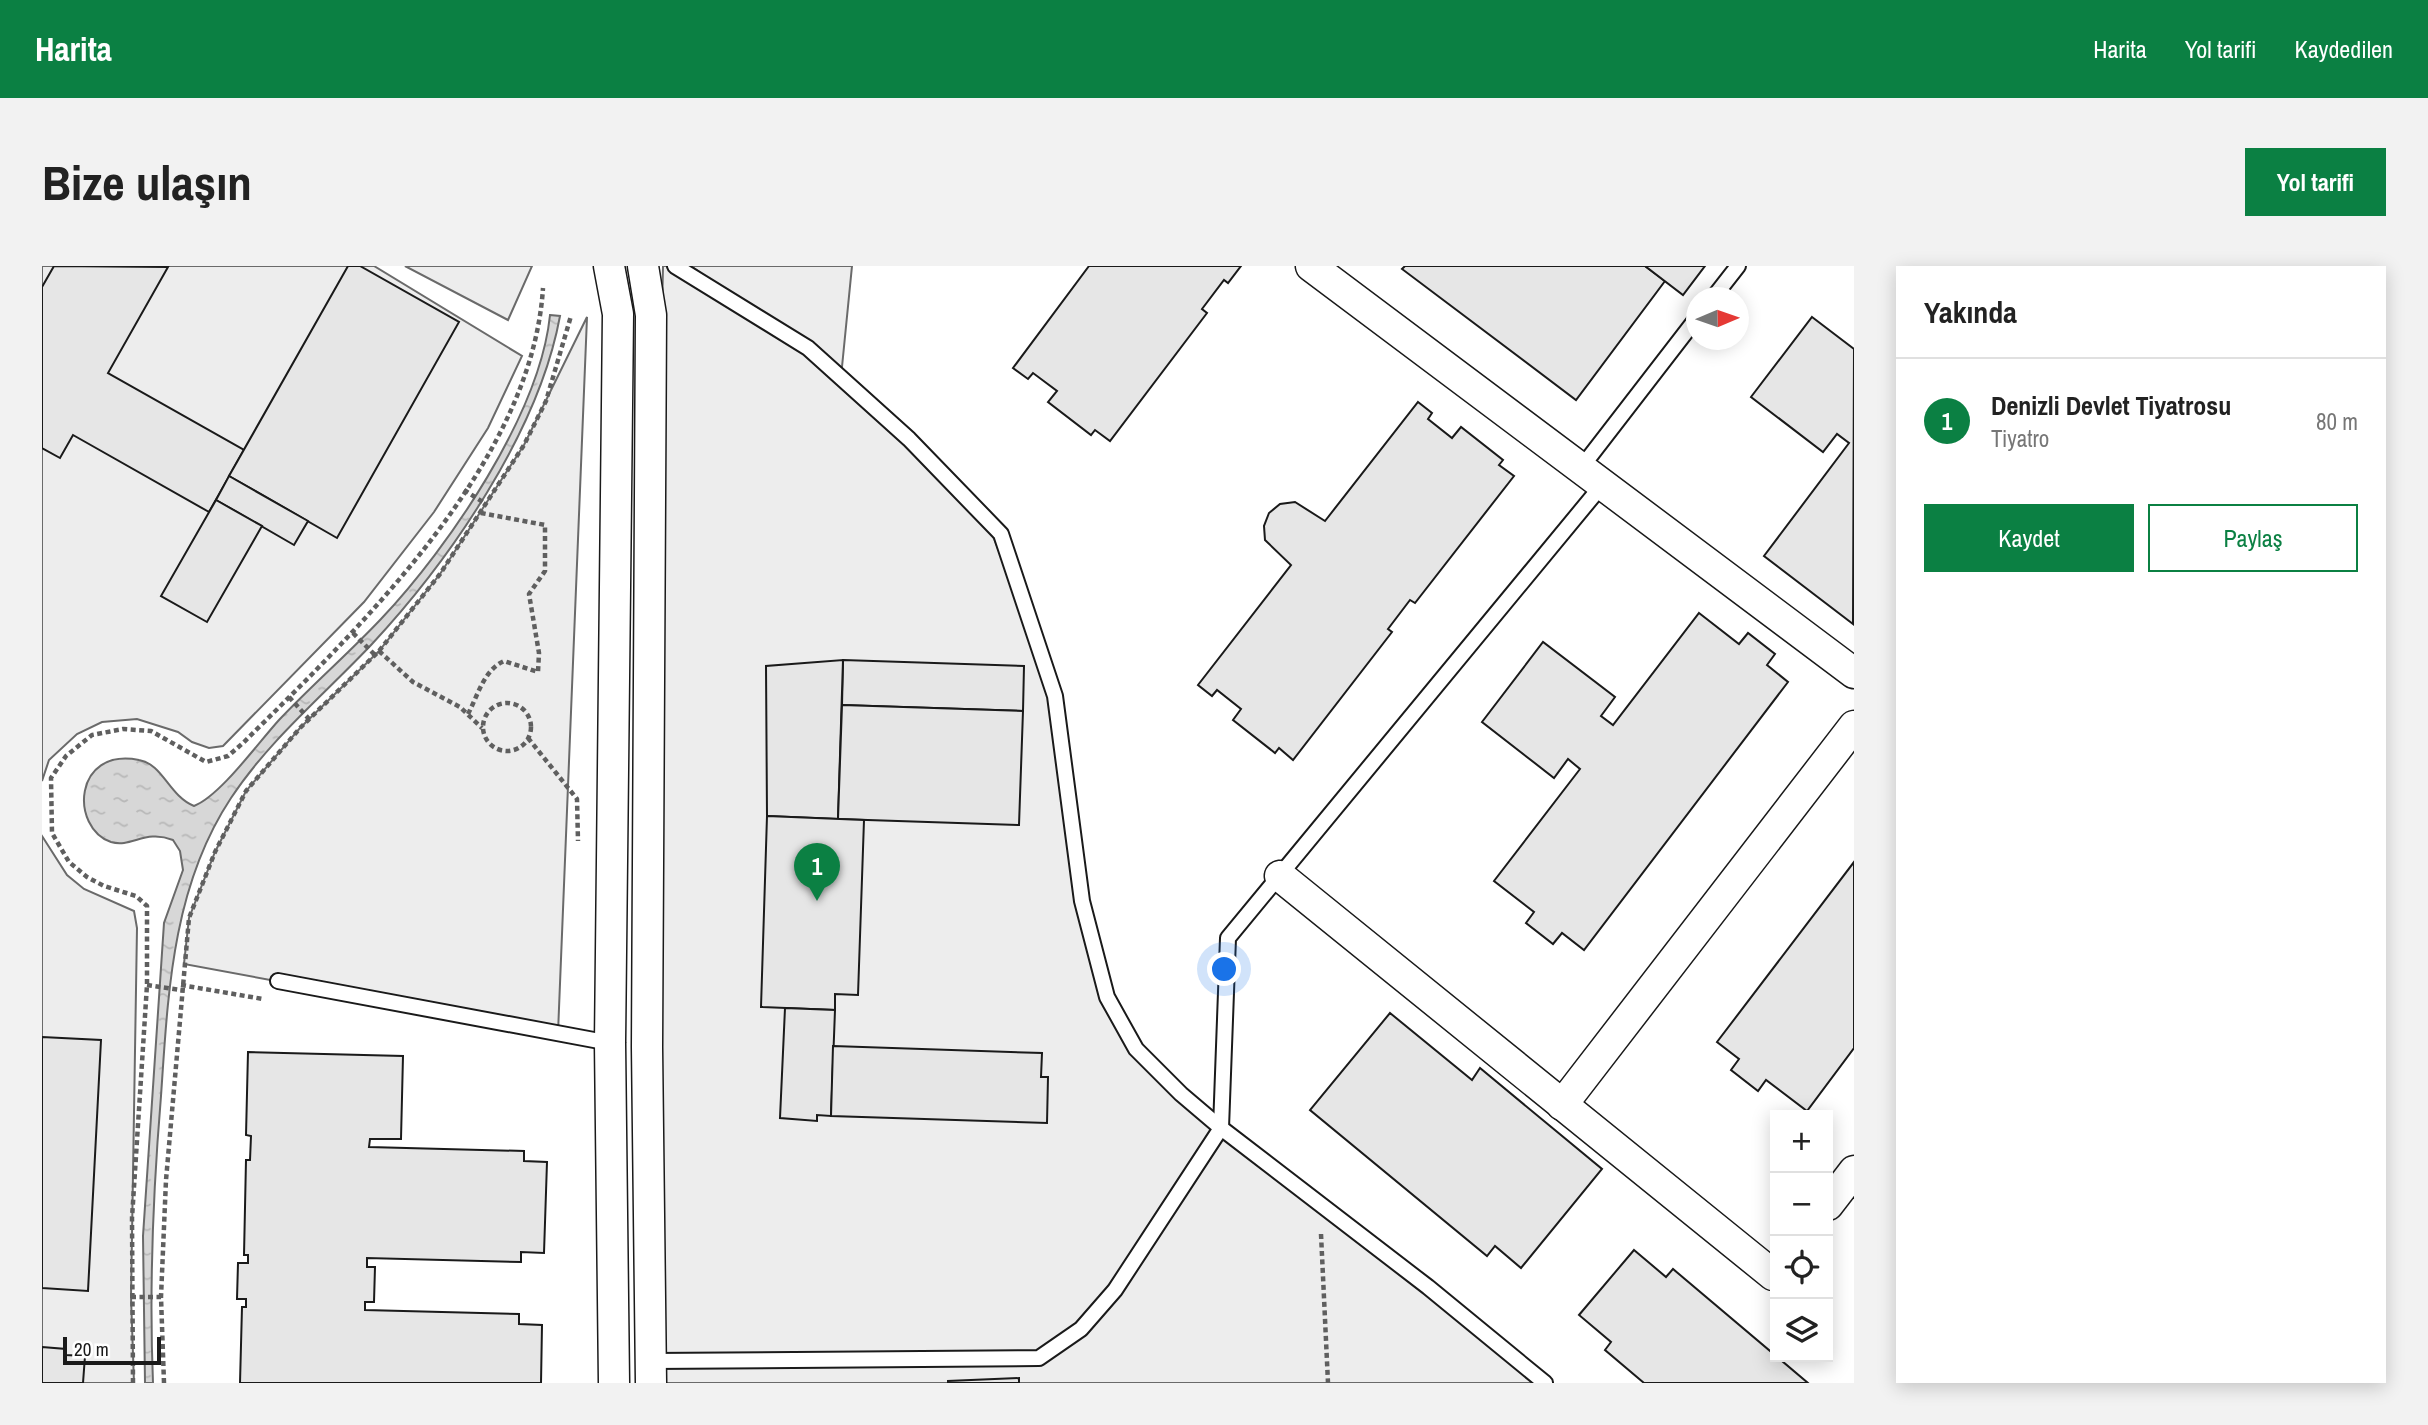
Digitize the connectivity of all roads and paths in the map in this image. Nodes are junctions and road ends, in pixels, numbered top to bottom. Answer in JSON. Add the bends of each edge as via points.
{"nodes":[{"id":1,"x":610,"y":266,"type":"edge"},
{"id":2,"x":643,"y":266,"type":"edge"},
{"id":3,"x":675,"y":266,"type":"edge"},
{"id":4,"x":1311,"y":266,"type":"edge"},
{"id":5,"x":1738,"y":266,"type":"edge"},
{"id":6,"x":1722,"y":287,"type":"edge"},
{"id":7,"x":543,"y":288,"type":"dead end"},
{"id":8,"x":571,"y":316,"type":"dead end"},
{"id":9,"x":1686,"y":334,"type":"edge"},
{"id":10,"x":1592,"y":476,"type":"junction"},
{"id":11,"x":464,"y":490,"type":"junction"},
{"id":12,"x":486,"y":504,"type":"junction"},
{"id":13,"x":481,"y":513,"type":"junction"},
{"id":14,"x":353,"y":633,"type":"junction"},
{"id":15,"x":377,"y":653,"type":"junction"},
{"id":16,"x":1854,"y":673,"type":"edge"},
{"id":17,"x":289,"y":697,"type":"junction"},
{"id":18,"x":468,"y":713,"type":"junction"},
{"id":19,"x":309,"y":719,"type":"junction"},
{"id":20,"x":1854,"y":726,"type":"edge"},
{"id":21,"x":482,"y":729,"type":"junction"},
{"id":22,"x":528,"y":738,"type":"junction"},
{"id":23,"x":578,"y":841,"type":"dead end"},
{"id":24,"x":1280,"y":876,"type":"junction"},
{"id":25,"x":278,"y":981,"type":"dead end"},
{"id":26,"x":147,"y":985,"type":"junction"},
{"id":27,"x":181,"y":990,"type":"junction"},
{"id":28,"x":610,"y":1043,"type":"junction"},
{"id":29,"x":647,"y":1047,"type":"junction"},
{"id":30,"x":1562,"y":1104,"type":"junction"},
{"id":31,"x":1221,"y":1128,"type":"junction"},
{"id":32,"x":1854,"y":1171,"type":"edge"},
{"id":33,"x":1833,"y":1198,"type":"edge"},
{"id":34,"x":1320,"y":1202,"type":"junction"},
{"id":35,"x":1770,"y":1273,"type":"edge"},
{"id":36,"x":131,"y":1297,"type":"junction"},
{"id":37,"x":161,"y":1297,"type":"junction"},
{"id":38,"x":651,"y":1372,"type":"edge"},
{"id":39,"x":133,"y":1383,"type":"edge"},
{"id":40,"x":164,"y":1383,"type":"edge"},
{"id":41,"x":614,"y":1383,"type":"edge"},
{"id":42,"x":1328,"y":1383,"type":"edge"},
{"id":43,"x":1545,"y":1383,"type":"edge"}],
"edges":[{"from":1,"to":28,"type":"street","via":[[618,314]]},
{"from":2,"to":29,"type":"street","via":[[651,315]]},
{"from":3,"to":31,"type":"lane","via":[[808,348],[909,439],[1001,534],[1055,696],[1082,901],[1107,997],[1136,1049]]},
{"from":4,"to":10,"type":"street"},
{"from":5,"to":6,"type":"lane"},
{"from":7,"to":11,"type":"path","via":[[528,371],[499,437]]},
{"from":8,"to":12,"type":"path","via":[[546,401]]},
{"from":9,"to":10,"type":"lane"},
{"from":10,"to":16,"type":"street"},
{"from":10,"to":24,"type":"lane"},
{"from":11,"to":12,"type":"path"},
{"from":11,"to":14,"type":"path","via":[[406,571]]},
{"from":12,"to":13,"type":"path"},
{"from":13,"to":15,"type":"path"},
{"from":13,"to":18,"type":"path","via":[[545,525],[545,571],[529,594],[538,672],[505,661],[498,664]]},
{"from":14,"to":15,"type":"path"},
{"from":14,"to":17,"type":"path"},
{"from":15,"to":18,"type":"path","via":[[413,682]]},
{"from":15,"to":19,"type":"path"},
{"from":17,"to":19,"type":"path"},
{"from":17,"to":26,"type":"path","via":[[218,762],[206,762],[151,731],[123,729],[92,735],[66,756],[51,778],[52,833],[69,862],[87,877],[136,895],[147,906]]},
{"from":18,"to":21,"type":"path"},
{"from":19,"to":27,"type":"path","via":[[246,791],[215,852],[189,918]]},
{"from":20,"to":30,"type":"street"},
{"from":21,"to":22,"type":"path","via":[[489,744],[504,751],[521,748]]},
{"from":21,"to":22,"type":"path","via":[[491,708],[514,703],[530,718]]},
{"from":22,"to":23,"type":"path","via":[[577,799]]},
{"from":24,"to":30,"type":"street"},
{"from":24,"to":31,"type":"lane","via":[[1228,938]]},
{"from":25,"to":28,"type":"lane"},
{"from":26,"to":27,"type":"path"},
{"from":26,"to":36,"type":"path"},
{"from":27,"to":37,"type":"path"},
{"from":28,"to":29,"type":"street"},
{"from":28,"to":41,"type":"street"},
{"from":29,"to":38,"type":"street"},
{"from":30,"to":35,"type":"street"},
{"from":31,"to":34,"type":"lane"},
{"from":31,"to":38,"type":"lane","via":[[1115,1290],[1081,1329],[1039,1358]]},
{"from":32,"to":33,"type":"street"},
{"from":34,"to":42,"type":"path"},
{"from":34,"to":43,"type":"lane"},
{"from":36,"to":37,"type":"path"},
{"from":36,"to":39,"type":"path"},
{"from":37,"to":40,"type":"path"}]}
